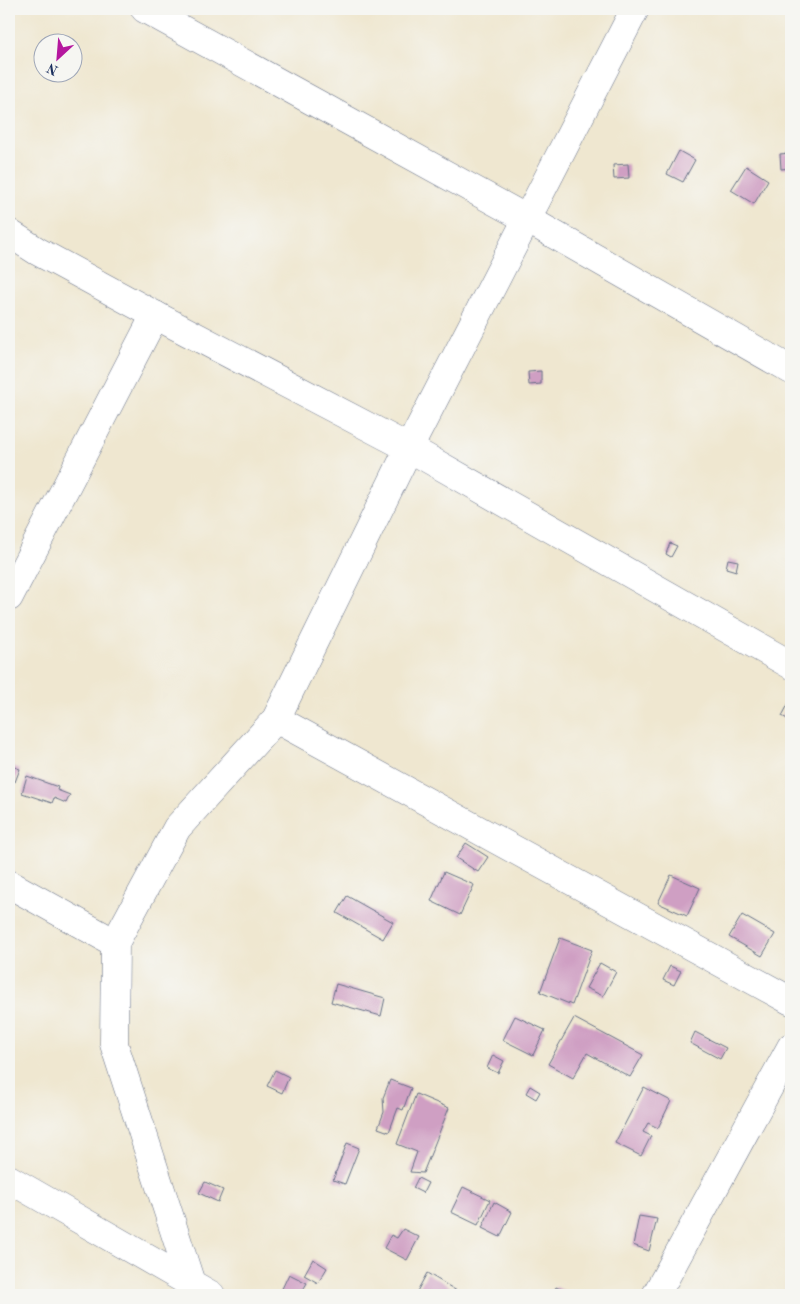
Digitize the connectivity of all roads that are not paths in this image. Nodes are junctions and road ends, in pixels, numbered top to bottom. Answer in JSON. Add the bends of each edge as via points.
{"nodes":[{"id":1,"x":145,"y":9,"type":"edge"},
{"id":2,"x":635,"y":9,"type":"edge"},
{"id":3,"x":527,"y":219,"type":"junction"},
{"id":4,"x":9,"y":232,"type":"edge"},
{"id":5,"x":155,"y":315,"type":"junction"},
{"id":6,"x":791,"y":370,"type":"edge"},
{"id":7,"x":409,"y":448,"type":"junction"},
{"id":8,"x":9,"y":597,"type":"edge"},
{"id":9,"x":791,"y":665,"type":"edge"},
{"id":10,"x":276,"y":719,"type":"junction"},
{"id":11,"x":9,"y":884,"type":"edge"},
{"id":12,"x":115,"y":942,"type":"junction"},
{"id":13,"x":791,"y":1001,"type":"edge"},
{"id":14,"x":791,"y":1047,"type":"edge"},
{"id":15,"x":9,"y":1179,"type":"edge"},
{"id":16,"x":197,"y":1291,"type":"edge"},
{"id":17,"x":656,"y":1295,"type":"edge"}],
"edges":[{"from":1,"to":3,"type":"street"},
{"from":2,"to":3,"type":"street"},
{"from":3,"to":6,"type":"street"},
{"from":3,"to":7,"type":"street"},
{"from":4,"to":5,"type":"street","via":[[37,251]]},
{"from":5,"to":7,"type":"street"},
{"from":5,"to":8,"type":"street"},
{"from":7,"to":9,"type":"street"},
{"from":7,"to":10,"type":"street"},
{"from":10,"to":12,"type":"street","via":[[177,828]]},
{"from":10,"to":13,"type":"street"},
{"from":11,"to":12,"type":"street"},
{"from":12,"to":16,"type":"street","via":[[114,1044]]},
{"from":14,"to":17,"type":"street"},
{"from":15,"to":16,"type":"street"}]}
